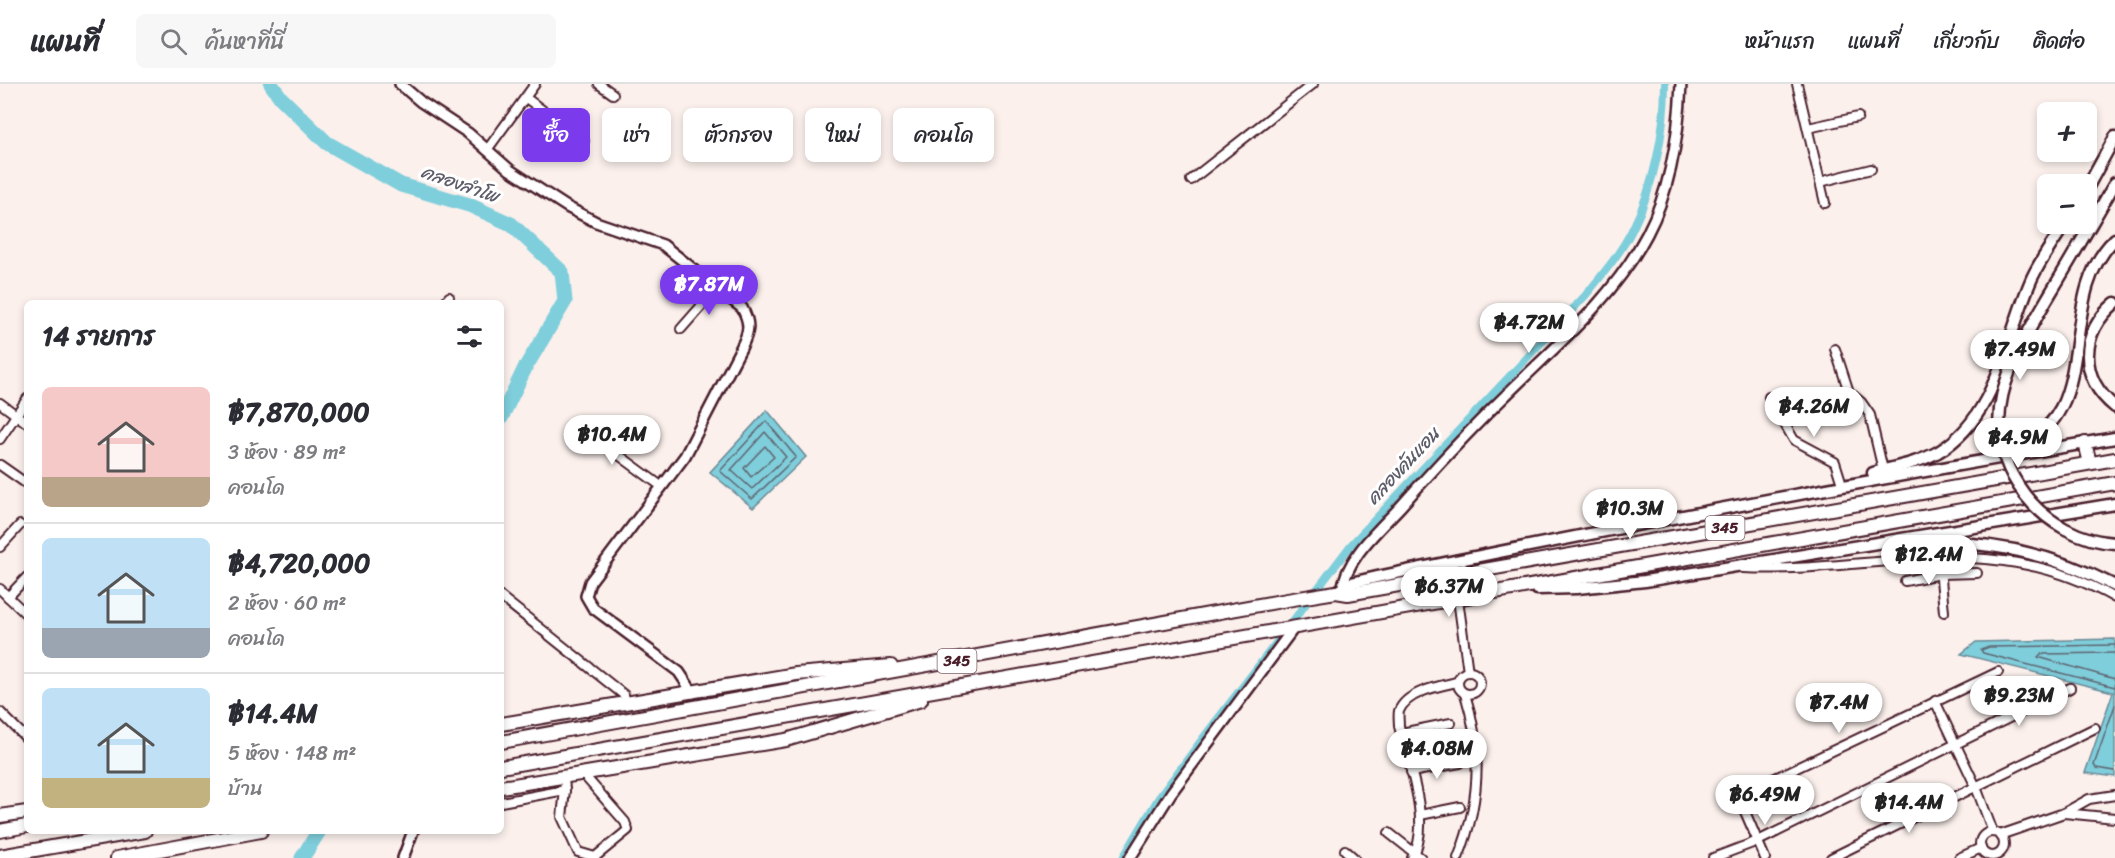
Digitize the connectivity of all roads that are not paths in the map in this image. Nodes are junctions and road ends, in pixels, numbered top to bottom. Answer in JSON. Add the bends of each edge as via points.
{"nodes":[{"id":1,"x":400,"y":84,"type":"edge"},
{"id":2,"x":536,"y":84,"type":"edge"},
{"id":3,"x":599,"y":84,"type":"edge"},
{"id":4,"x":1313,"y":84,"type":"edge"},
{"id":5,"x":1681,"y":84,"type":"edge"},
{"id":6,"x":1797,"y":84,"type":"edge"},
{"id":7,"x":613,"y":94,"type":"dead end"},
{"id":8,"x":526,"y":98,"type":"junction"},
{"id":9,"x":540,"y":108,"type":"edge"},
{"id":10,"x":1858,"y":117,"type":"dead end"},
{"id":11,"x":1808,"y":128,"type":"junction"},
{"id":12,"x":2115,"y":137,"type":"edge"},
{"id":13,"x":487,"y":150,"type":"junction"},
{"id":14,"x":1871,"y":169,"type":"dead end"},
{"id":15,"x":2095,"y":174,"type":"edge"},
{"id":16,"x":1191,"y":180,"type":"dead end"},
{"id":17,"x":1820,"y":182,"type":"junction"},
{"id":18,"x":2115,"y":183,"type":"edge"},
{"id":19,"x":1825,"y":203,"type":"dead end"},
{"id":20,"x":2060,"y":234,"type":"edge"},
{"id":21,"x":2115,"y":239,"type":"edge"},
{"id":22,"x":718,"y":287,"type":"junction"},
{"id":23,"x":2115,"y":303,"type":"edge"},
{"id":24,"x":681,"y":328,"type":"dead end"},
{"id":25,"x":1835,"y":349,"type":"dead end"},
{"id":26,"x":1769,"y":397,"type":"dead end"},
{"id":27,"x":0,"y":403,"type":"edge"},
{"id":28,"x":24,"y":403,"type":"edge"},
{"id":29,"x":2115,"y":407,"type":"edge"},
{"id":30,"x":16,"y":415,"type":"junction"},
{"id":31,"x":24,"y":421,"type":"edge"},
{"id":32,"x":578,"y":425,"type":"dead end"},
{"id":33,"x":2115,"y":438,"type":"edge"},
{"id":34,"x":0,"y":439,"type":"edge"},
{"id":35,"x":2085,"y":443,"type":"junction"},
{"id":36,"x":2115,"y":459,"type":"edge"},
{"id":37,"x":2090,"y":463,"type":"junction"},
{"id":38,"x":0,"y":465,"type":"edge"},
{"id":39,"x":1883,"y":470,"type":"junction"},
{"id":40,"x":1916,"y":471,"type":"junction"},
{"id":41,"x":24,"y":480,"type":"edge"},
{"id":42,"x":1841,"y":481,"type":"junction"},
{"id":43,"x":2115,"y":483,"type":"edge"},
{"id":44,"x":661,"y":486,"type":"junction"},
{"id":45,"x":2115,"y":504,"type":"edge"},
{"id":46,"x":1703,"y":512,"type":"junction"},
{"id":47,"x":20,"y":525,"type":"dead end"},
{"id":48,"x":2115,"y":543,"type":"edge"},
{"id":49,"x":0,"y":547,"type":"edge"},
{"id":50,"x":1861,"y":547,"type":"junction"},
{"id":51,"x":1934,"y":556,"type":"junction"},
{"id":52,"x":1735,"y":568,"type":"junction"},
{"id":53,"x":1977,"y":573,"type":"dead end"},
{"id":54,"x":1940,"y":574,"type":"junction"},
{"id":55,"x":24,"y":580,"type":"edge"},
{"id":56,"x":1905,"y":581,"type":"dead end"},
{"id":57,"x":2115,"y":586,"type":"edge"},
{"id":58,"x":0,"y":589,"type":"edge"},
{"id":59,"x":1514,"y":589,"type":"junction"},
{"id":60,"x":1337,"y":591,"type":"junction"},
{"id":61,"x":8,"y":597,"type":"junction"},
{"id":62,"x":2115,"y":598,"type":"edge"},
{"id":63,"x":504,"y":599,"type":"edge"},
{"id":64,"x":1458,"y":599,"type":"junction"},
{"id":65,"x":24,"y":612,"type":"edge"},
{"id":66,"x":1944,"y":612,"type":"dead end"},
{"id":67,"x":1291,"y":630,"type":"junction"},
{"id":68,"x":969,"y":659,"type":"junction"},
{"id":69,"x":1468,"y":672,"type":"junction"},
{"id":70,"x":1998,"y":672,"type":"dead end"},
{"id":71,"x":773,"y":678,"type":"junction"},
{"id":72,"x":1457,"y":682,"type":"junction"},
{"id":73,"x":2070,"y":688,"type":"dead end"},
{"id":74,"x":943,"y":689,"type":"junction"},
{"id":75,"x":693,"y":693,"type":"junction"},
{"id":76,"x":777,"y":693,"type":"junction"},
{"id":77,"x":1466,"y":694,"type":"junction"},
{"id":78,"x":1935,"y":701,"type":"junction"},
{"id":79,"x":626,"y":703,"type":"junction"},
{"id":80,"x":0,"y":712,"type":"edge"},
{"id":81,"x":504,"y":722,"type":"edge"},
{"id":82,"x":760,"y":722,"type":"junction"},
{"id":83,"x":1451,"y":723,"type":"dead end"},
{"id":84,"x":2095,"y":729,"type":"dead end"},
{"id":85,"x":1401,"y":733,"type":"junction"},
{"id":86,"x":24,"y":736,"type":"edge"},
{"id":87,"x":504,"y":742,"type":"edge"},
{"id":88,"x":768,"y":743,"type":"junction"},
{"id":89,"x":1956,"y":743,"type":"junction"},
{"id":90,"x":1460,"y":764,"type":"dead end"},
{"id":91,"x":504,"y":766,"type":"edge"},
{"id":92,"x":1410,"y":772,"type":"junction"},
{"id":93,"x":583,"y":774,"type":"junction"},
{"id":94,"x":565,"y":783,"type":"junction"},
{"id":95,"x":504,"y":787,"type":"edge"},
{"id":96,"x":1976,"y":787,"type":"junction"},
{"id":97,"x":2115,"y":795,"type":"edge"},
{"id":98,"x":504,"y":801,"type":"edge"},
{"id":99,"x":1460,"y":807,"type":"dead end"},
{"id":100,"x":24,"y":812,"type":"edge"},
{"id":101,"x":2064,"y":813,"type":"junction"},
{"id":102,"x":1420,"y":815,"type":"junction"},
{"id":103,"x":0,"y":816,"type":"edge"},
{"id":104,"x":2115,"y":818,"type":"edge"},
{"id":105,"x":24,"y":827,"type":"edge"},
{"id":106,"x":0,"y":831,"type":"edge"},
{"id":107,"x":1389,"y":833,"type":"dead end"},
{"id":108,"x":129,"y":834,"type":"edge"},
{"id":109,"x":243,"y":834,"type":"edge"},
{"id":110,"x":412,"y":834,"type":"edge"},
{"id":111,"x":1996,"y":834,"type":"junction"},
{"id":112,"x":1758,"y":841,"type":"junction"},
{"id":113,"x":1345,"y":850,"type":"dead end"},
{"id":114,"x":1983,"y":853,"type":"edge"},
{"id":115,"x":0,"y":856,"type":"edge"},
{"id":116,"x":1416,"y":856,"type":"edge"},
{"id":117,"x":117,"y":858,"type":"edge"},
{"id":118,"x":403,"y":858,"type":"edge"},
{"id":119,"x":1130,"y":858,"type":"edge"},
{"id":120,"x":1354,"y":858,"type":"edge"},
{"id":121,"x":1458,"y":858,"type":"edge"},
{"id":122,"x":1713,"y":858,"type":"edge"},
{"id":123,"x":1766,"y":858,"type":"edge"},
{"id":124,"x":1831,"y":858,"type":"edge"},
{"id":125,"x":1959,"y":858,"type":"edge"}],
"edges":[{"from":1,"to":13,"type":"street"},
{"from":2,"to":8,"type":"street"},
{"from":3,"to":7,"type":"street"},
{"from":4,"to":16,"type":"street"},
{"from":5,"to":60,"type":"street","via":[[1676,144],[1663,193],[1648,232],[1615,285],[1592,314],[1501,399],[1380,528]]},
{"from":6,"to":11,"type":"street"},
{"from":8,"to":9,"type":"street"},
{"from":8,"to":13,"type":"street"},
{"from":10,"to":11,"type":"street"},
{"from":11,"to":17,"type":"street"},
{"from":12,"to":15,"type":"main road"},
{"from":13,"to":22,"type":"street","via":[[567,207],[596,222],[663,245]]},
{"from":14,"to":17,"type":"street"},
{"from":17,"to":19,"type":"street"},
{"from":18,"to":48,"type":"main road","bridge":true,"via":[[2017,351],[1998,413],[2004,455],[2020,488],[2035,507],[2089,539]]},
{"from":20,"to":39,"type":"main road","via":[[2032,279],[1990,391],[1976,414],[1940,451]]},
{"from":21,"to":40,"type":"main road","via":[[2101,257],[2086,289],[2073,371],[2062,409],[2046,431],[2017,447]]},
{"from":22,"to":24,"type":"street"},
{"from":22,"to":44,"type":"street","via":[[742,308],[749,319],[749,331],[685,456]]},
{"from":23,"to":29,"type":"main road","via":[[2094,327],[2088,360],[2091,378]]},
{"from":25,"to":39,"type":"street","via":[[1849,392],[1870,415]]},
{"from":26,"to":42,"type":"street","via":[[1789,436],[1835,462]]},
{"from":27,"to":30,"type":"street"},
{"from":28,"to":30,"type":"street"},
{"from":30,"to":31,"type":"street"},
{"from":30,"to":34,"type":"street"},
{"from":32,"to":44,"type":"street"},
{"from":33,"to":35,"type":"main road","number":"345"},
{"from":35,"to":37,"type":"main road"},
{"from":35,"to":40,"type":"main road","number":"345"},
{"from":36,"to":37,"type":"main road","number":"345"},
{"from":37,"to":60,"type":"main road","number":"345"},
{"from":38,"to":41,"type":"street"},
{"from":39,"to":42,"type":"main road"},
{"from":40,"to":46,"type":"main road","number":"345"},
{"from":42,"to":46,"type":"main road"},
{"from":43,"to":59,"type":"main road","number":"345"},
{"from":44,"to":75,"type":"street","via":[[590,582],[586,596],[593,608],[680,672]]},
{"from":45,"to":50,"type":"main road","number":"345"},
{"from":46,"to":60,"type":"main road","number":"345","via":[[1421,568]]},
{"from":47,"to":49,"type":"street"},
{"from":50,"to":52,"type":"main road","number":"345"},
{"from":50,"to":57,"type":"main road","via":[[1954,542],[1994,545],[2048,556]]},
{"from":51,"to":52,"type":"street","via":[[1783,570]]},
{"from":51,"to":54,"type":"street"},
{"from":51,"to":62,"type":"street","via":[[2007,560],[2072,578]]},
{"from":52,"to":59,"type":"main road","number":"345","via":[[1607,586]]},
{"from":53,"to":54,"type":"street"},
{"from":54,"to":56,"type":"street"},
{"from":54,"to":66,"type":"street"},
{"from":55,"to":61,"type":"street"},
{"from":58,"to":61,"type":"street"},
{"from":59,"to":64,"type":"main road","number":"345"},
{"from":60,"to":68,"type":"main road","number":"345"},
{"from":61,"to":65,"type":"street"},
{"from":63,"to":79,"type":"street","via":[[624,695]]},
{"from":64,"to":67,"type":"main road","number":"345"},
{"from":64,"to":69,"type":"street"},
{"from":67,"to":74,"type":"main road","number":"345"},
{"from":67,"to":119,"type":"street","via":[[1171,793]]},
{"from":68,"to":71,"type":"main road"},
{"from":68,"to":76,"type":"main road","number":"345"},
{"from":69,"to":72,"type":"street"},
{"from":69,"to":77,"type":"street","via":[[1478,676],[1480,686],[1473,694]]},
{"from":70,"to":78,"type":"street"},
{"from":71,"to":75,"type":"main road"},
{"from":71,"to":76,"type":"main road","via":[[780,684]]},
{"from":72,"to":77,"type":"street","via":[[1459,690]]},
{"from":72,"to":85,"type":"street","via":[[1426,689],[1407,701],[1399,711]]},
{"from":73,"to":89,"type":"street"},
{"from":74,"to":82,"type":"main road","number":"345"},
{"from":74,"to":88,"type":"main road","via":[[913,702]]},
{"from":75,"to":79,"type":"main road"},
{"from":76,"to":87,"type":"main road","number":"345"},
{"from":77,"to":121,"type":"street","via":[[1474,721],[1476,799],[1471,826]]},
{"from":78,"to":89,"type":"street"},
{"from":78,"to":112,"type":"street","via":[[1746,792],[1742,801]]},
{"from":79,"to":81,"type":"main road"},
{"from":80,"to":86,"type":"street"},
{"from":82,"to":88,"type":"main road","via":[[773,733]]},
{"from":82,"to":91,"type":"main road","number":"345"},
{"from":83,"to":85,"type":"street"},
{"from":84,"to":96,"type":"street"},
{"from":85,"to":92,"type":"street"},
{"from":88,"to":93,"type":"main road"},
{"from":89,"to":96,"type":"street"},
{"from":89,"to":112,"type":"street"},
{"from":90,"to":92,"type":"street"},
{"from":92,"to":102,"type":"street"},
{"from":93,"to":94,"type":"main road"},
{"from":93,"to":94,"type":"street","via":[[628,830],[595,857],[578,852],[570,840],[562,817]]},
{"from":94,"to":95,"type":"main road"},
{"from":94,"to":98,"type":"street"},
{"from":96,"to":111,"type":"street"},
{"from":96,"to":124,"type":"street"},
{"from":97,"to":101,"type":"street","via":[[2089,799]]},
{"from":99,"to":102,"type":"street"},
{"from":100,"to":103,"type":"main road"},
{"from":101,"to":104,"type":"street"},
{"from":101,"to":111,"type":"street"},
{"from":102,"to":116,"type":"street"},
{"from":105,"to":106,"type":"main road"},
{"from":107,"to":116,"type":"street"},
{"from":108,"to":115,"type":"main road"},
{"from":109,"to":117,"type":"main road"},
{"from":110,"to":118,"type":"street"},
{"from":111,"to":114,"type":"street","via":[[1984,835]]},
{"from":111,"to":114,"type":"street","via":[[2003,843],[2001,851],[1993,855]]},
{"from":112,"to":122,"type":"street"},
{"from":112,"to":123,"type":"street"},
{"from":113,"to":120,"type":"street"},
{"from":114,"to":125,"type":"street"}]}
